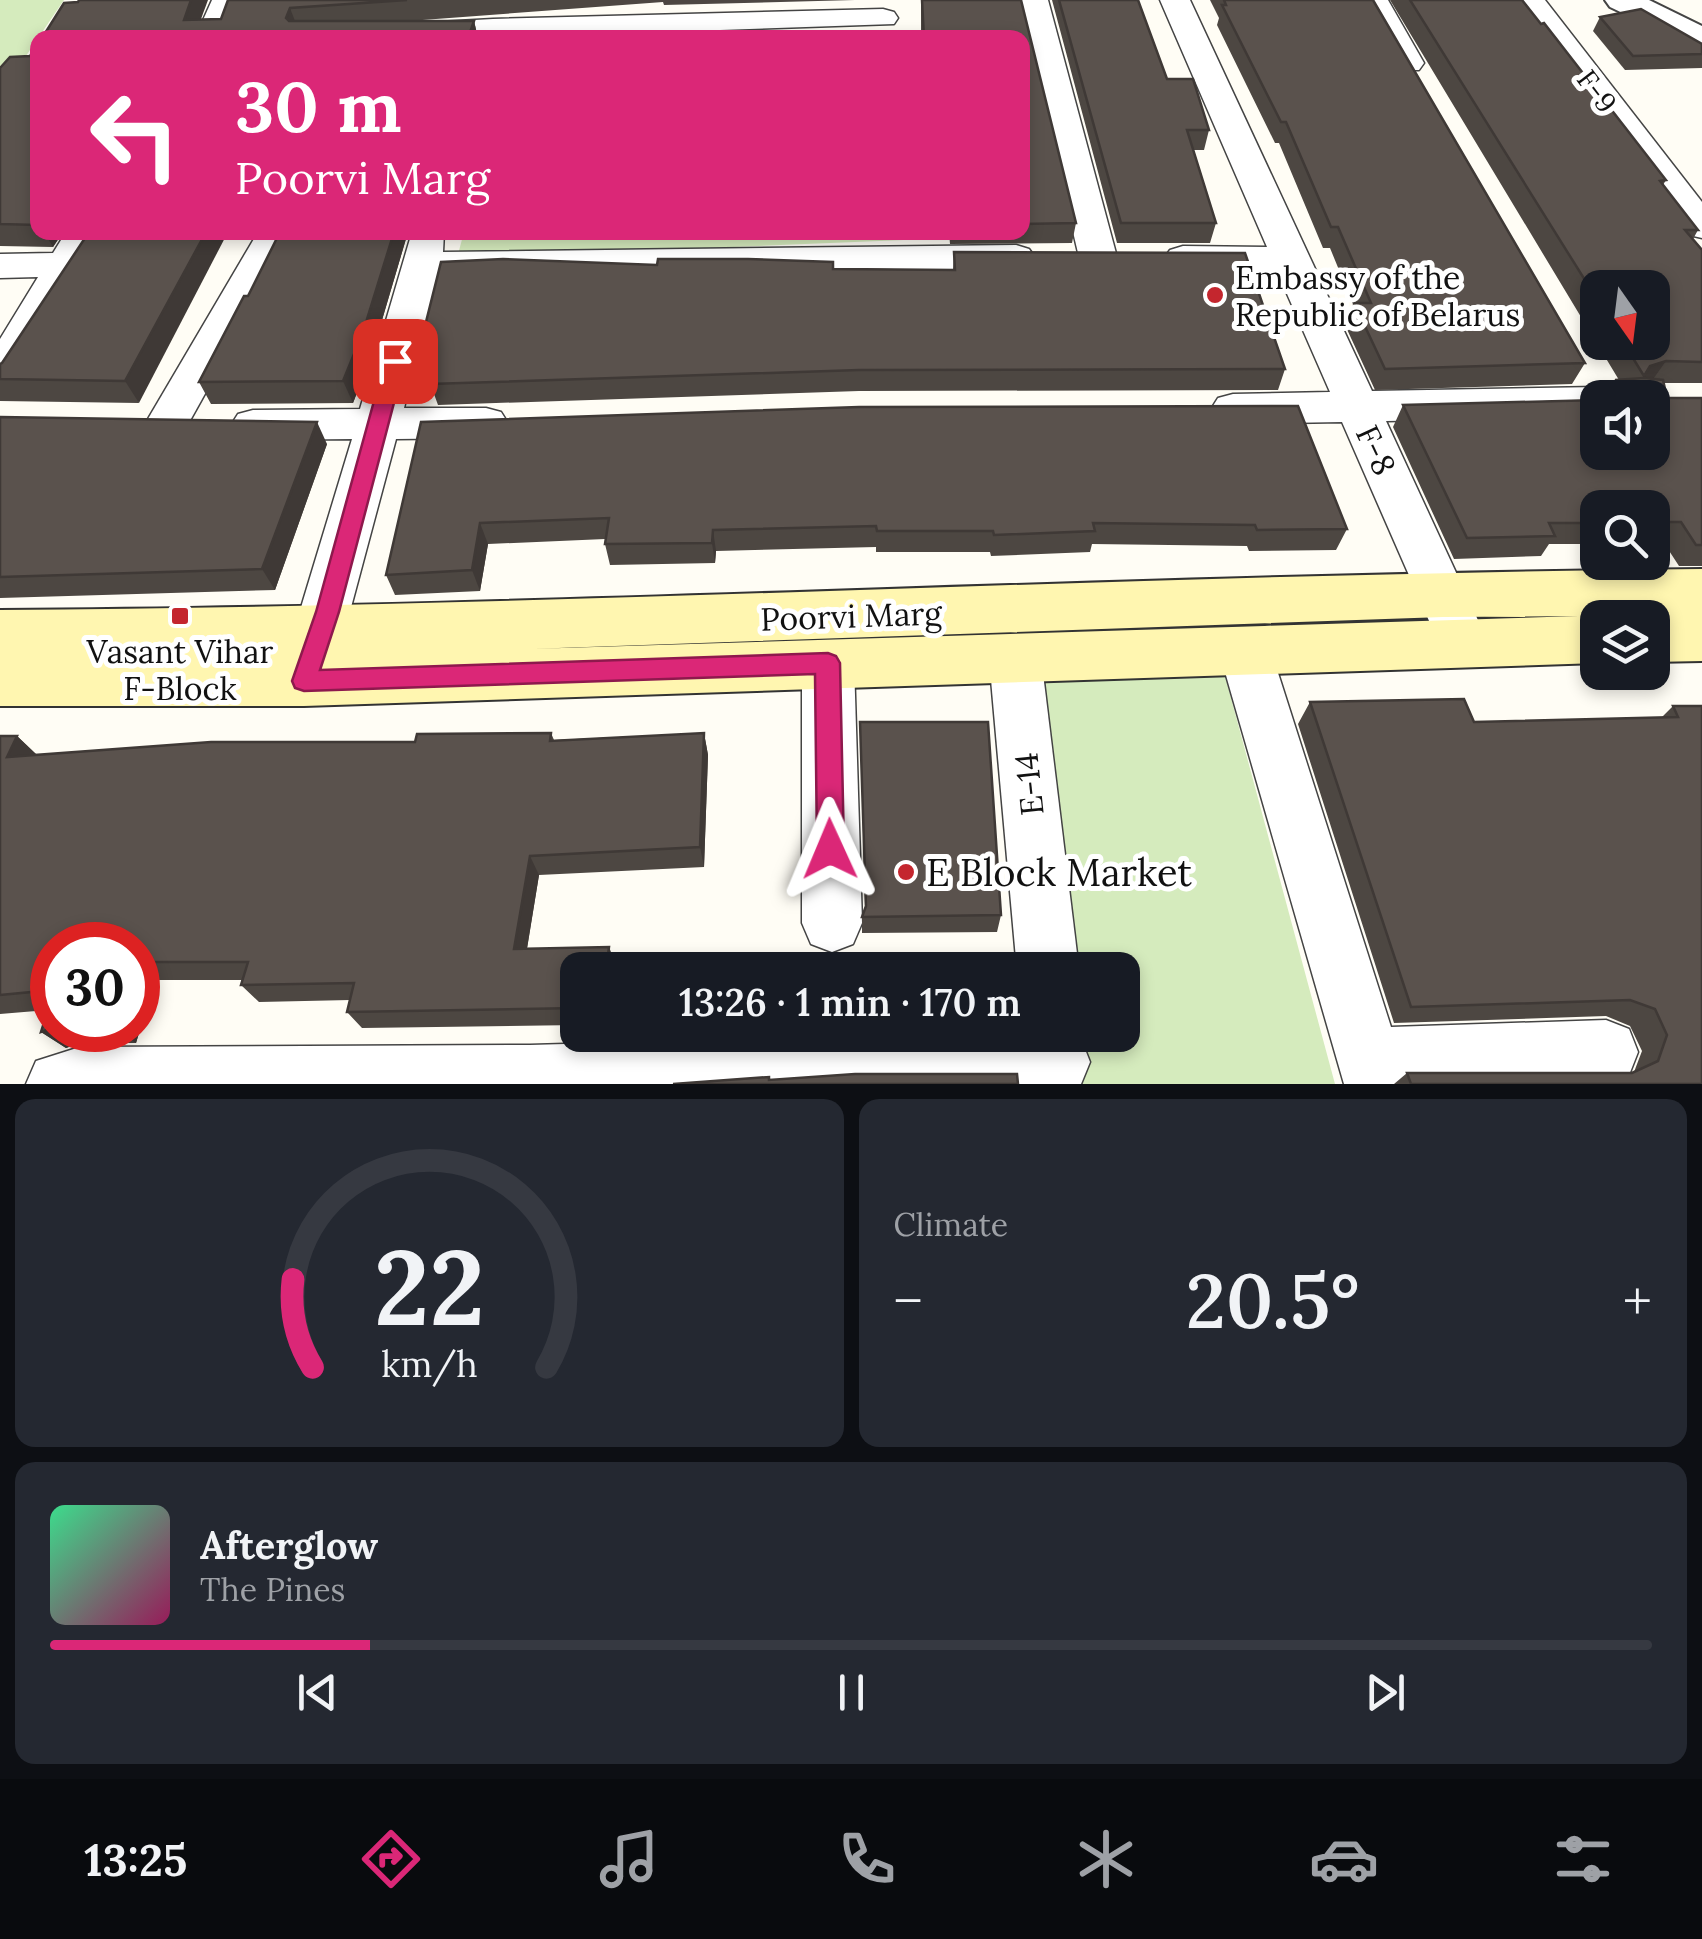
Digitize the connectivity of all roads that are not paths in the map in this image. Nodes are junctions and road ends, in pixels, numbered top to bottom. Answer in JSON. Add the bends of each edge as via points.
{"nodes":[{"id":1,"x":228,"y":0,"type":"edge"},
{"id":2,"x":1033,"y":0,"type":"edge"},
{"id":3,"x":1175,"y":0,"type":"edge"},
{"id":4,"x":1373,"y":0,"type":"edge"},
{"id":5,"x":1530,"y":0,"type":"edge"},
{"id":6,"x":1622,"y":0,"type":"edge"},
{"id":7,"x":1635,"y":0,"type":"edge"},
{"id":8,"x":883,"y":18,"type":"edge"},
{"id":9,"x":214,"y":30,"type":"edge"},
{"id":10,"x":570,"y":30,"type":"edge"},
{"id":11,"x":1702,"y":32,"type":"edge"},
{"id":12,"x":1702,"y":40,"type":"edge"},
{"id":13,"x":1430,"y":101,"type":"edge"},
{"id":14,"x":1702,"y":227,"type":"edge"},
{"id":15,"x":272,"y":240,"type":"edge"},
{"id":16,"x":908,"y":245,"type":"edge"},
{"id":17,"x":74,"y":248,"type":"edge"},
{"id":18,"x":424,"y":248,"type":"edge"},
{"id":19,"x":1130,"y":257,"type":"junction"},
{"id":20,"x":1288,"y":258,"type":"junction"},
{"id":21,"x":0,"y":266,"type":"edge"},
{"id":22,"x":0,"y":373,"type":"edge"},
{"id":23,"x":1580,"y":385,"type":"edge"},
{"id":24,"x":1358,"y":409,"type":"junction"},
{"id":25,"x":1195,"y":410,"type":"edge"},
{"id":26,"x":521,"y":422,"type":"edge"},
{"id":27,"x":378,"y":426,"type":"junction"},
{"id":28,"x":1702,"y":592,"type":"edge"},
{"id":29,"x":1452,"y":618,"type":"junction"},
{"id":30,"x":0,"y":634,"type":"edge"},
{"id":31,"x":1580,"y":636,"type":"edge"},
{"id":32,"x":1702,"y":637,"type":"edge"},
{"id":33,"x":1670,"y":638,"type":"edge"},
{"id":34,"x":1246,"y":650,"type":"junction"},
{"id":35,"x":312,"y":656,"type":"junction"},
{"id":36,"x":1015,"y":657,"type":"junction"},
{"id":37,"x":828,"y":663,"type":"junction"},
{"id":38,"x":0,"y":681,"type":"edge"},
{"id":39,"x":832,"y":923,"type":"dead end"},
{"id":40,"x":1046,"y":952,"type":"edge"},
{"id":41,"x":1606,"y":1052,"type":"dead end"},
{"id":42,"x":1058,"y":1060,"type":"edge"},
{"id":43,"x":1374,"y":1072,"type":"edge"},
{"id":44,"x":59,"y":1084,"type":"edge"}],
"edges":[{"from":1,"to":9,"type":"street"},
{"from":2,"to":19,"type":"street"},
{"from":3,"to":20,"type":"street","name":"F-8"},
{"from":4,"to":13,"type":"street"},
{"from":5,"to":14,"type":"street","name":"F-9"},
{"from":6,"to":12,"type":"street"},
{"from":7,"to":11,"type":"street"},
{"from":8,"to":10,"type":"street"},
{"from":15,"to":27,"type":"street","via":[[149,423]]},
{"from":16,"to":18,"type":"street"},
{"from":16,"to":19,"type":"street"},
{"from":17,"to":21,"type":"street"},
{"from":17,"to":22,"type":"street"},
{"from":18,"to":27,"type":"street"},
{"from":19,"to":20,"type":"street"},
{"from":20,"to":24,"type":"street","name":"F-8"},
{"from":23,"to":24,"type":"street"},
{"from":24,"to":25,"type":"street"},
{"from":24,"to":29,"type":"street","name":"F-8"},
{"from":26,"to":27,"type":"street"},
{"from":27,"to":35,"type":"street"},
{"from":28,"to":29,"type":"main road","name":"Poorvi Marg"},
{"from":29,"to":31,"type":"main road","name":"Poorvi Marg"},
{"from":29,"to":34,"type":"main road","name":"Poorvi Marg"},
{"from":29,"to":35,"type":"main road","name":"Poorvi Marg"},
{"from":30,"to":35,"type":"main road","name":"Poorvi Marg"},
{"from":32,"to":33,"type":"main road"},
{"from":34,"to":36,"type":"main road","name":"Poorvi Marg"},
{"from":34,"to":43,"type":"street"},
{"from":35,"to":37,"type":"main road","name":"Poorvi Marg"},
{"from":35,"to":38,"type":"main road","name":"Poorvi Marg"},
{"from":36,"to":37,"type":"main road","name":"Poorvi Marg"},
{"from":36,"to":40,"type":"street","name":"E-14"},
{"from":37,"to":39,"type":"street"},
{"from":41,"to":43,"type":"street"},
{"from":42,"to":44,"type":"street","via":[[530,1078]]}]}
